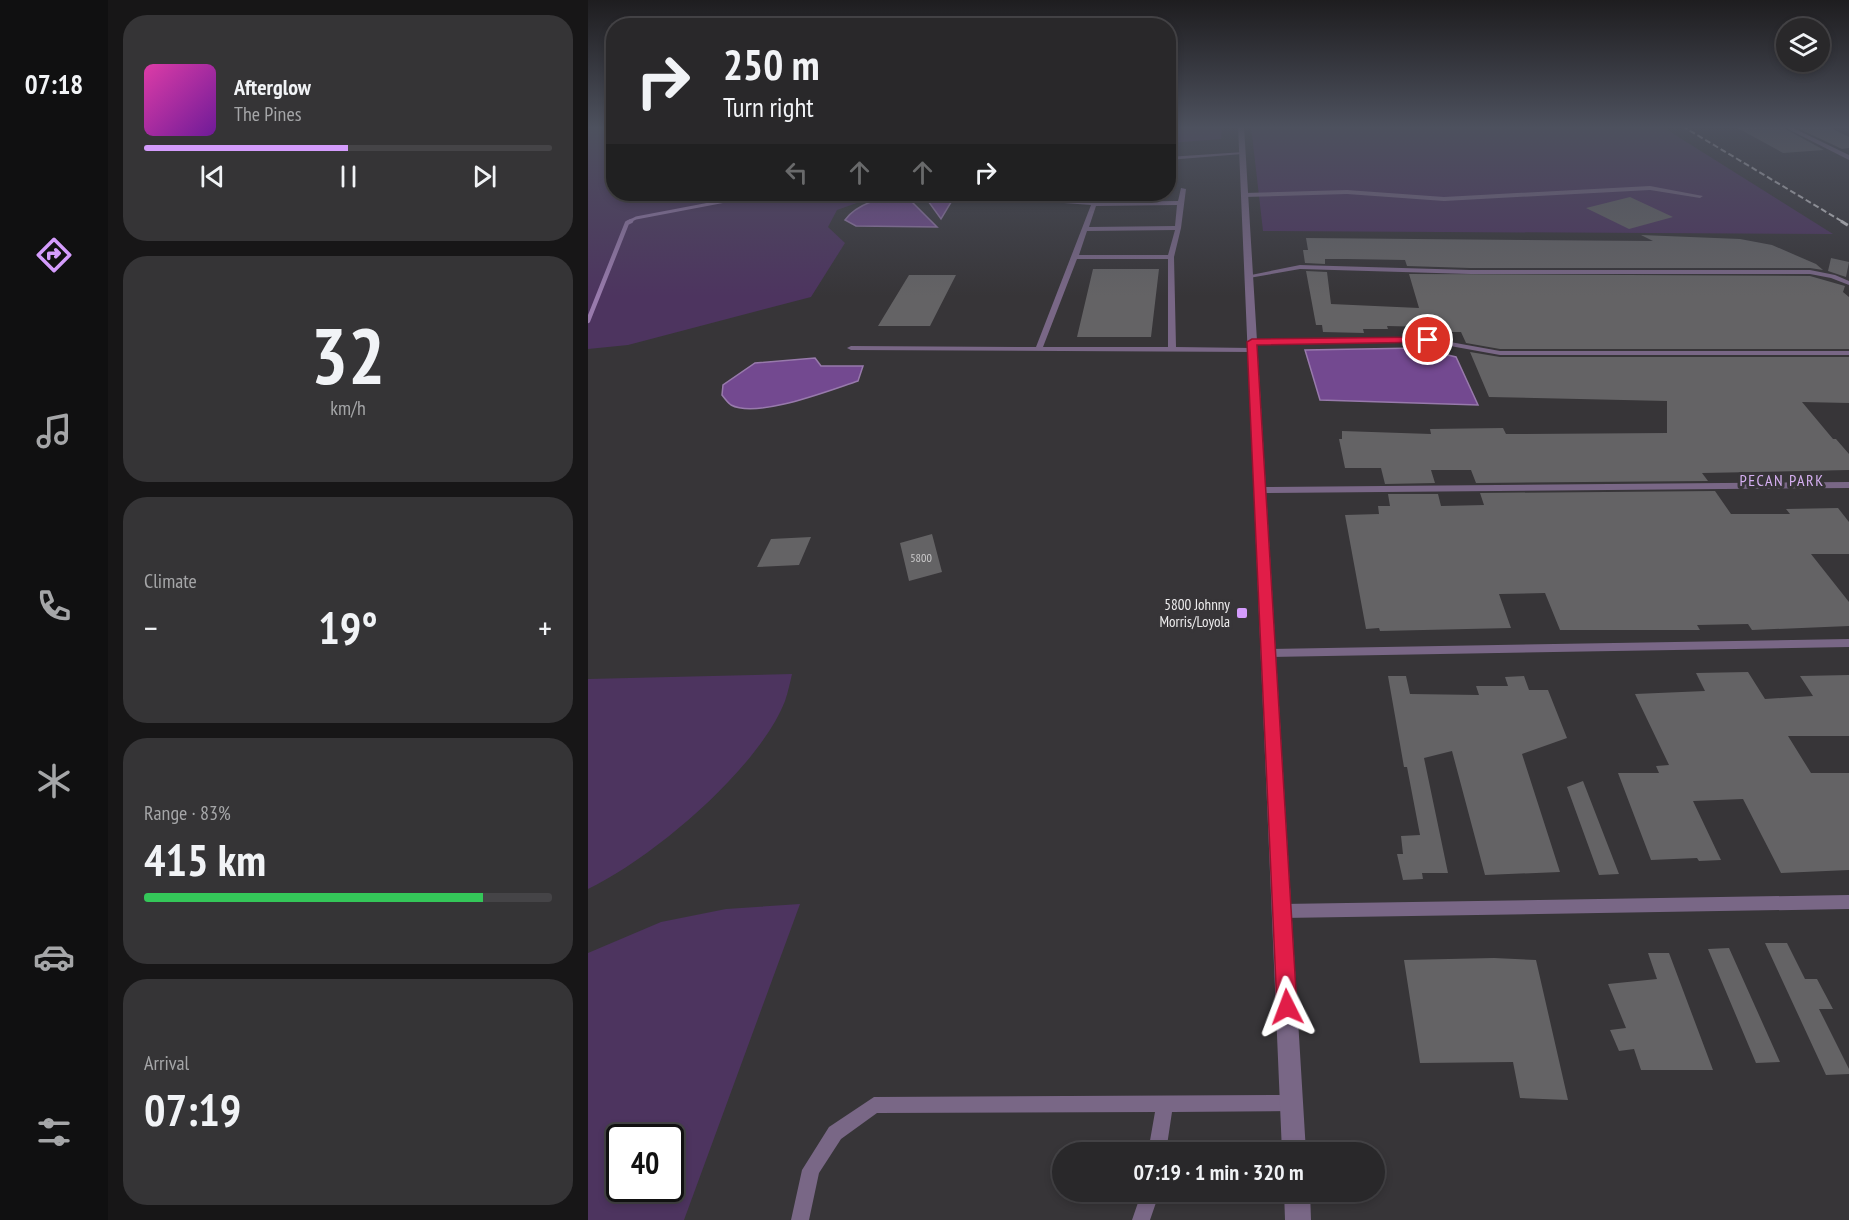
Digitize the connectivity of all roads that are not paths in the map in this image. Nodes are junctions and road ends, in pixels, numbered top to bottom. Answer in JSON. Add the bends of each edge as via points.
{"nodes":[{"id":1,"x":1243,"y":183,"type":"edge"},
{"id":2,"x":1183,"y":189,"type":"dead end"},
{"id":3,"x":1244,"y":195,"type":"junction"},
{"id":4,"x":1700,"y":196,"type":"dead end"},
{"id":5,"x":1064,"y":201,"type":"edge"},
{"id":6,"x":1180,"y":203,"type":"junction"},
{"id":7,"x":1094,"y":204,"type":"junction"},
{"id":8,"x":1178,"y":228,"type":"junction"},
{"id":9,"x":1085,"y":229,"type":"junction"},
{"id":10,"x":1075,"y":257,"type":"junction"},
{"id":11,"x":1171,"y":257,"type":"junction"},
{"id":12,"x":1249,"y":276,"type":"junction"},
{"id":13,"x":1849,"y":283,"type":"edge"},
{"id":14,"x":1252,"y":346,"type":"junction"},
{"id":15,"x":851,"y":348,"type":"dead end"},
{"id":16,"x":1039,"y":348,"type":"junction"},
{"id":17,"x":1172,"y":348,"type":"junction"},
{"id":18,"x":1849,"y":353,"type":"edge"},
{"id":19,"x":1849,"y":485,"type":"edge"},
{"id":20,"x":1260,"y":490,"type":"junction"},
{"id":21,"x":1849,"y":643,"type":"edge"},
{"id":22,"x":1268,"y":653,"type":"junction"},
{"id":23,"x":1849,"y":902,"type":"edge"},
{"id":24,"x":1282,"y":911,"type":"junction"},
{"id":25,"x":1292,"y":1102,"type":"junction"},
{"id":26,"x":1165,"y":1104,"type":"junction"},
{"id":27,"x":1159,"y":1142,"type":"edge"},
{"id":28,"x":1294,"y":1142,"type":"edge"},
{"id":29,"x":1147,"y":1202,"type":"edge"},
{"id":30,"x":1297,"y":1202,"type":"edge"},
{"id":31,"x":800,"y":1220,"type":"edge"},
{"id":32,"x":1141,"y":1220,"type":"edge"},
{"id":33,"x":1298,"y":1220,"type":"edge"}],
"edges":[{"from":1,"to":3,"type":"street"},
{"from":2,"to":6,"type":"lane"},
{"from":3,"to":4,"type":"lane","via":[[1347,192],[1444,199],[1650,188]]},
{"from":3,"to":12,"type":"street"},
{"from":5,"to":7,"type":"lane"},
{"from":6,"to":7,"type":"lane"},
{"from":6,"to":8,"type":"lane"},
{"from":7,"to":9,"type":"lane"},
{"from":8,"to":9,"type":"lane"},
{"from":8,"to":11,"type":"lane"},
{"from":9,"to":10,"type":"lane"},
{"from":10,"to":11,"type":"lane"},
{"from":10,"to":16,"type":"lane"},
{"from":11,"to":17,"type":"lane"},
{"from":12,"to":13,"type":"lane","via":[[1308,267],[1460,272],[1810,272]]},
{"from":12,"to":14,"type":"street"},
{"from":14,"to":17,"type":"lane"},
{"from":14,"to":18,"type":"lane","via":[[1428,340],[1500,353]]},
{"from":14,"to":20,"type":"street"},
{"from":15,"to":16,"type":"lane"},
{"from":16,"to":17,"type":"lane"},
{"from":19,"to":20,"type":"lane"},
{"from":20,"to":22,"type":"street"},
{"from":21,"to":22,"type":"lane"},
{"from":22,"to":24,"type":"street"},
{"from":23,"to":24,"type":"lane"},
{"from":24,"to":25,"type":"street"},
{"from":25,"to":26,"type":"lane"},
{"from":25,"to":28,"type":"street"},
{"from":26,"to":27,"type":"lane"},
{"from":26,"to":31,"type":"lane","via":[[874,1105],[835,1133],[811,1170]]},
{"from":29,"to":32,"type":"lane"},
{"from":30,"to":33,"type":"street"}]}
